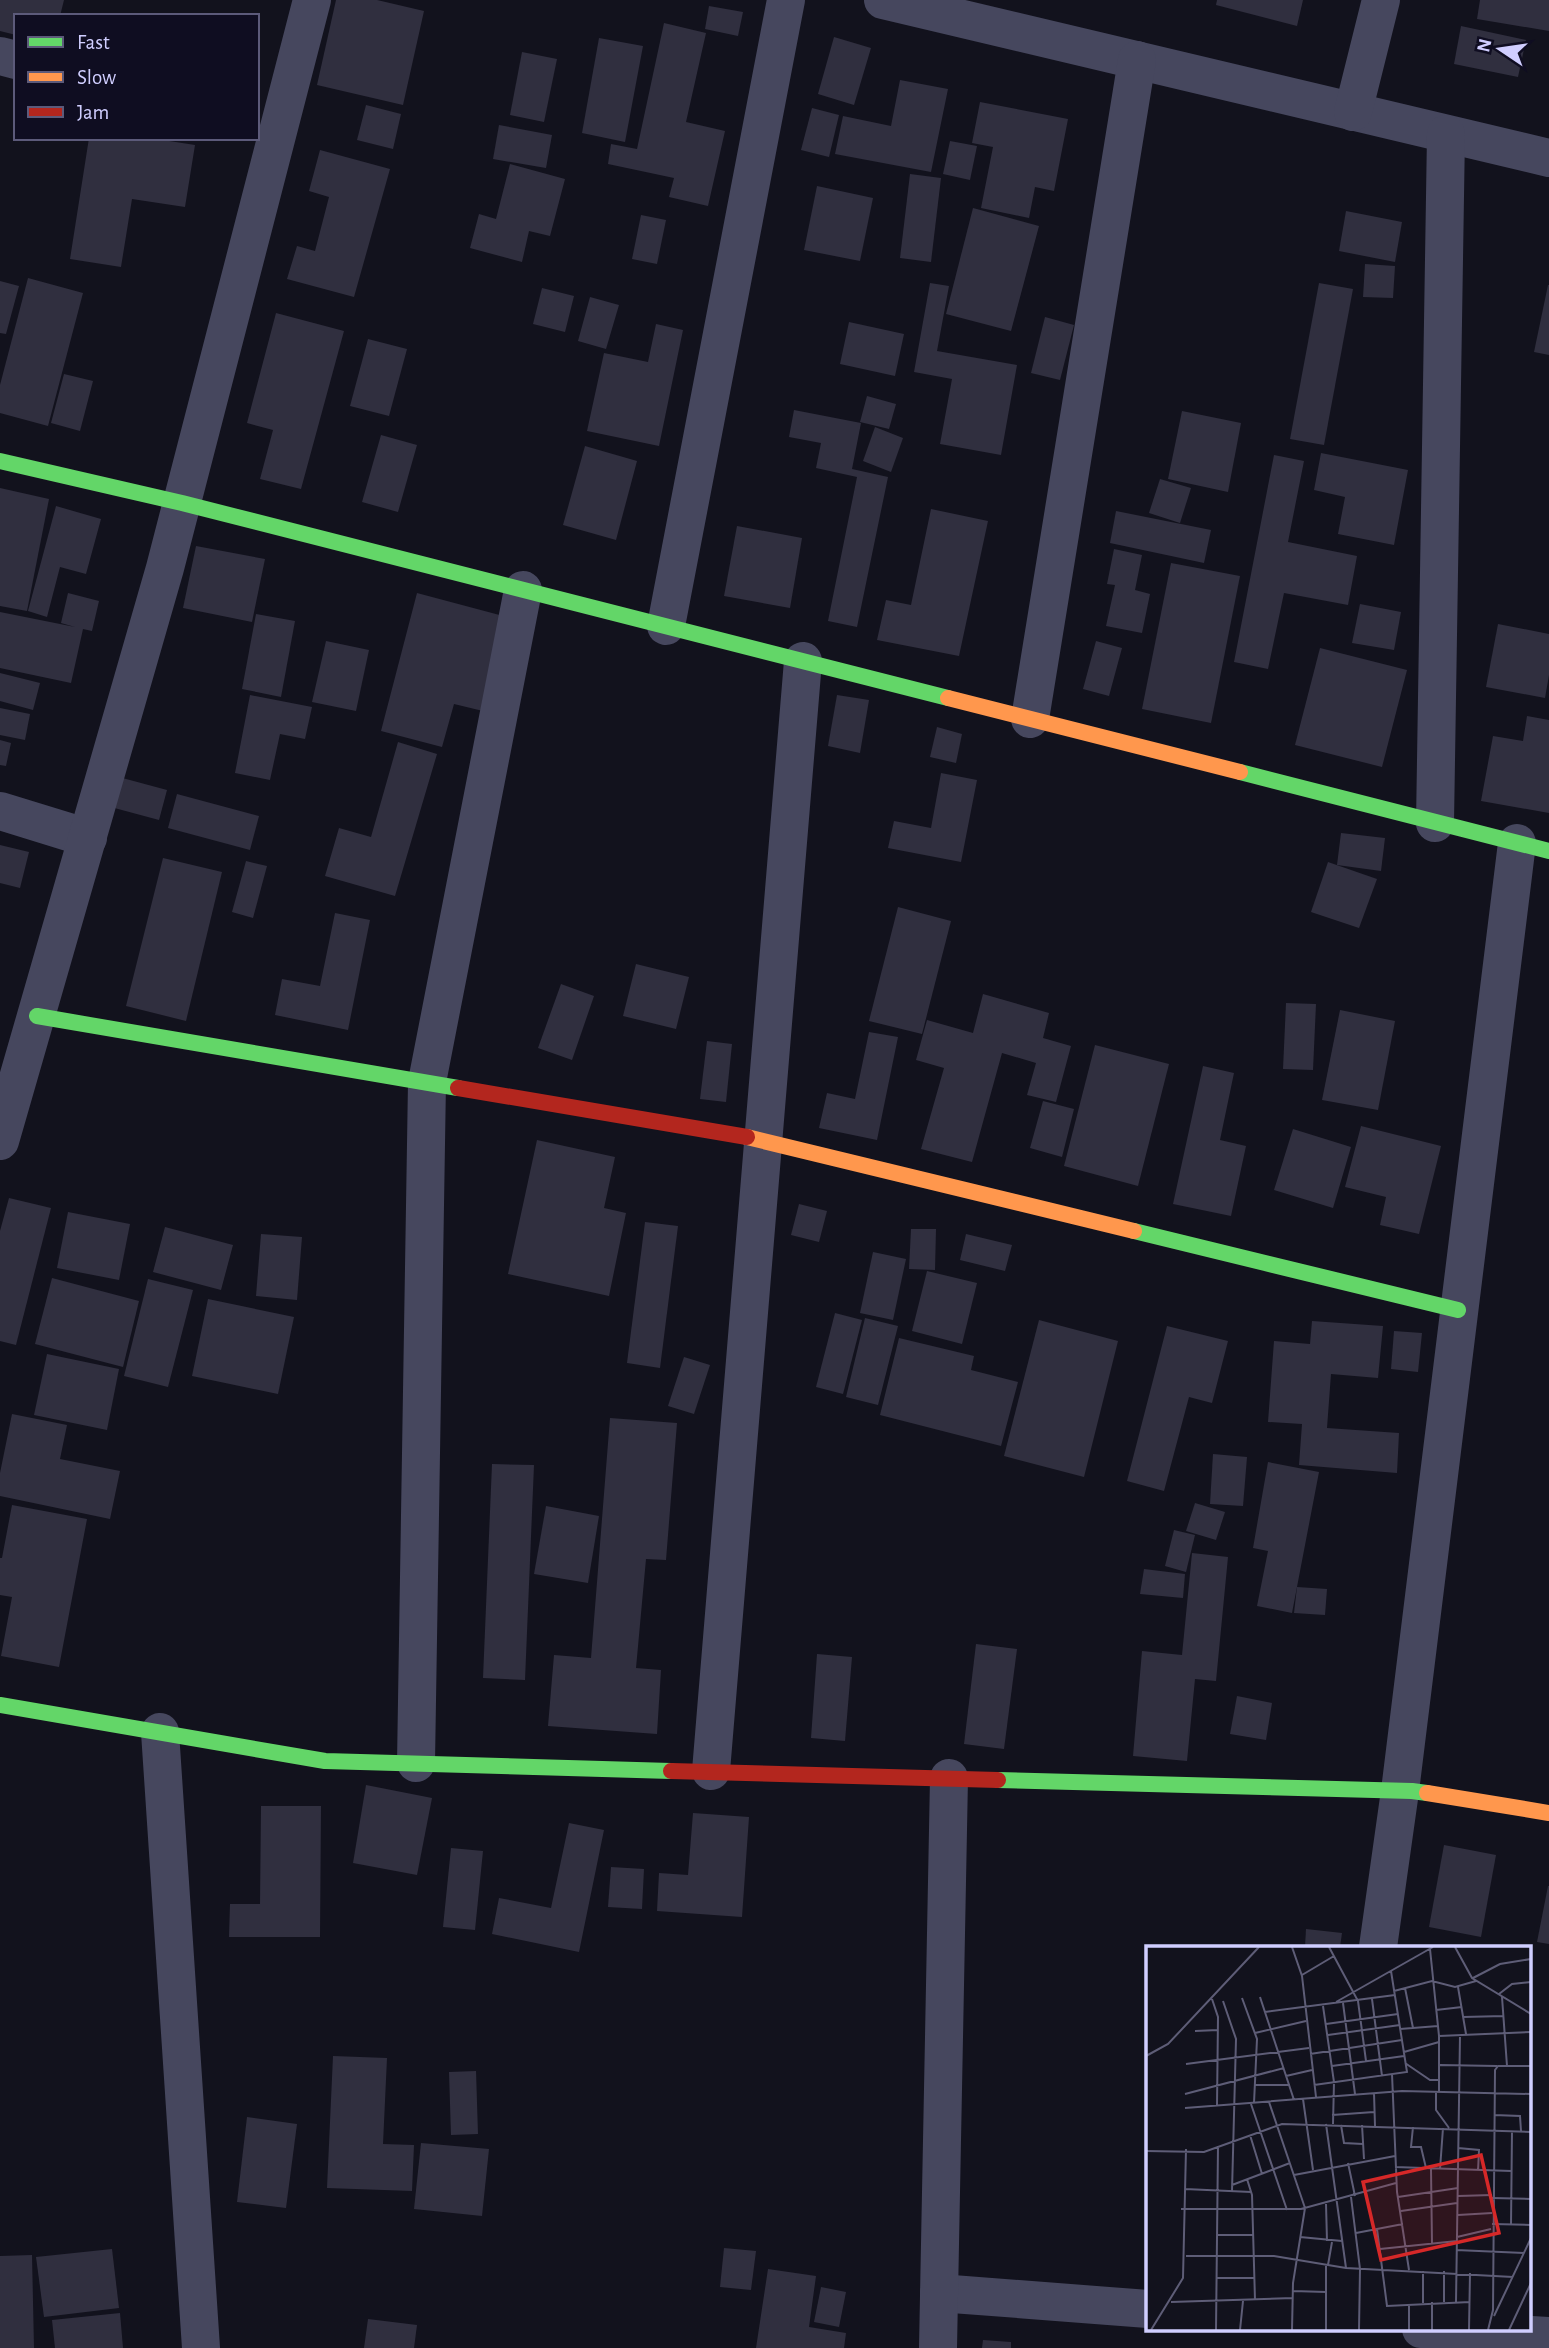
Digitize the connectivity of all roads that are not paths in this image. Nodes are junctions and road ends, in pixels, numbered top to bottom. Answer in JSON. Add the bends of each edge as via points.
{"nodes":[{"id":1,"x":312,"y":0,"type":"edge"},
{"id":2,"x":786,"y":0,"type":"edge"},
{"id":3,"x":883,"y":0,"type":"edge"},
{"id":4,"x":1381,"y":0,"type":"edge"},
{"id":5,"x":1137,"y":60,"type":"junction"},
{"id":6,"x":1353,"y":112,"type":"junction"},
{"id":7,"x":268,"y":121,"type":"edge"},
{"id":8,"x":1446,"y":134,"type":"junction"},
{"id":9,"x":1549,"y":158,"type":"edge"},
{"id":10,"x":0,"y":461,"type":"edge"},
{"id":11,"x":182,"y":503,"type":"junction"},
{"id":12,"x":523,"y":590,"type":"junction"},
{"id":13,"x":666,"y":626,"type":"junction"},
{"id":14,"x":803,"y":661,"type":"junction"},
{"id":15,"x":1030,"y":719,"type":"junction"},
{"id":16,"x":0,"y":811,"type":"edge"},
{"id":17,"x":1434,"y":822,"type":"junction"},
{"id":18,"x":88,"y":838,"type":"junction"},
{"id":19,"x":1533,"y":847,"type":"edge"},
{"id":20,"x":37,"y":1016,"type":"junction"},
{"id":21,"x":427,"y":1082,"type":"junction"},
{"id":22,"x":3,"y":1121,"type":"edge"},
{"id":23,"x":763,"y":1140,"type":"junction"},
{"id":24,"x":1458,"y":1310,"type":"junction"},
{"id":25,"x":0,"y":1704,"type":"edge"},
{"id":26,"x":160,"y":1732,"type":"junction"},
{"id":27,"x":416,"y":1763,"type":"junction"},
{"id":28,"x":711,"y":1771,"type":"junction"},
{"id":29,"x":949,"y":1778,"type":"junction"},
{"id":30,"x":1400,"y":1791,"type":"junction"},
{"id":31,"x":1549,"y":1813,"type":"edge"},
{"id":32,"x":1378,"y":1946,"type":"edge"},
{"id":33,"x":939,"y":2293,"type":"junction"},
{"id":34,"x":1146,"y":2309,"type":"edge"},
{"id":35,"x":1439,"y":2330,"type":"edge"},
{"id":36,"x":1549,"y":2336,"type":"edge"},
{"id":37,"x":201,"y":2348,"type":"edge"},
{"id":38,"x":938,"y":2348,"type":"edge"}],
"edges":[{"from":1,"to":7,"type":"street"},
{"from":2,"to":13,"type":"street"},
{"from":3,"to":5,"type":"street"},
{"from":4,"to":6,"type":"street"},
{"from":5,"to":6,"type":"street"},
{"from":5,"to":15,"type":"street"},
{"from":6,"to":8,"type":"street"},
{"from":7,"to":11,"type":"street"},
{"from":8,"to":9,"type":"street"},
{"from":8,"to":17,"type":"street"},
{"from":10,"to":11,"type":"street"},
{"from":11,"to":12,"type":"street"},
{"from":11,"to":18,"type":"street"},
{"from":12,"to":13,"type":"street"},
{"from":12,"to":21,"type":"street"},
{"from":13,"to":14,"type":"street"},
{"from":14,"to":15,"type":"street"},
{"from":14,"to":23,"type":"street"},
{"from":15,"to":17,"type":"street"},
{"from":16,"to":18,"type":"street"},
{"from":17,"to":19,"type":"street"},
{"from":18,"to":20,"type":"street"},
{"from":19,"to":24,"type":"street"},
{"from":20,"to":21,"type":"street"},
{"from":20,"to":22,"type":"street"},
{"from":21,"to":23,"type":"street"},
{"from":21,"to":27,"type":"street"},
{"from":23,"to":24,"type":"street"},
{"from":23,"to":28,"type":"street"},
{"from":24,"to":30,"type":"street"},
{"from":25,"to":26,"type":"street"},
{"from":26,"to":27,"type":"street","via":[[324,1760]]},
{"from":26,"to":37,"type":"street"},
{"from":27,"to":28,"type":"street"},
{"from":28,"to":29,"type":"street"},
{"from":29,"to":30,"type":"street"},
{"from":29,"to":33,"type":"street"},
{"from":30,"to":31,"type":"street"},
{"from":30,"to":32,"type":"street"},
{"from":33,"to":34,"type":"street"},
{"from":33,"to":38,"type":"street"},
{"from":35,"to":36,"type":"street"}]}
